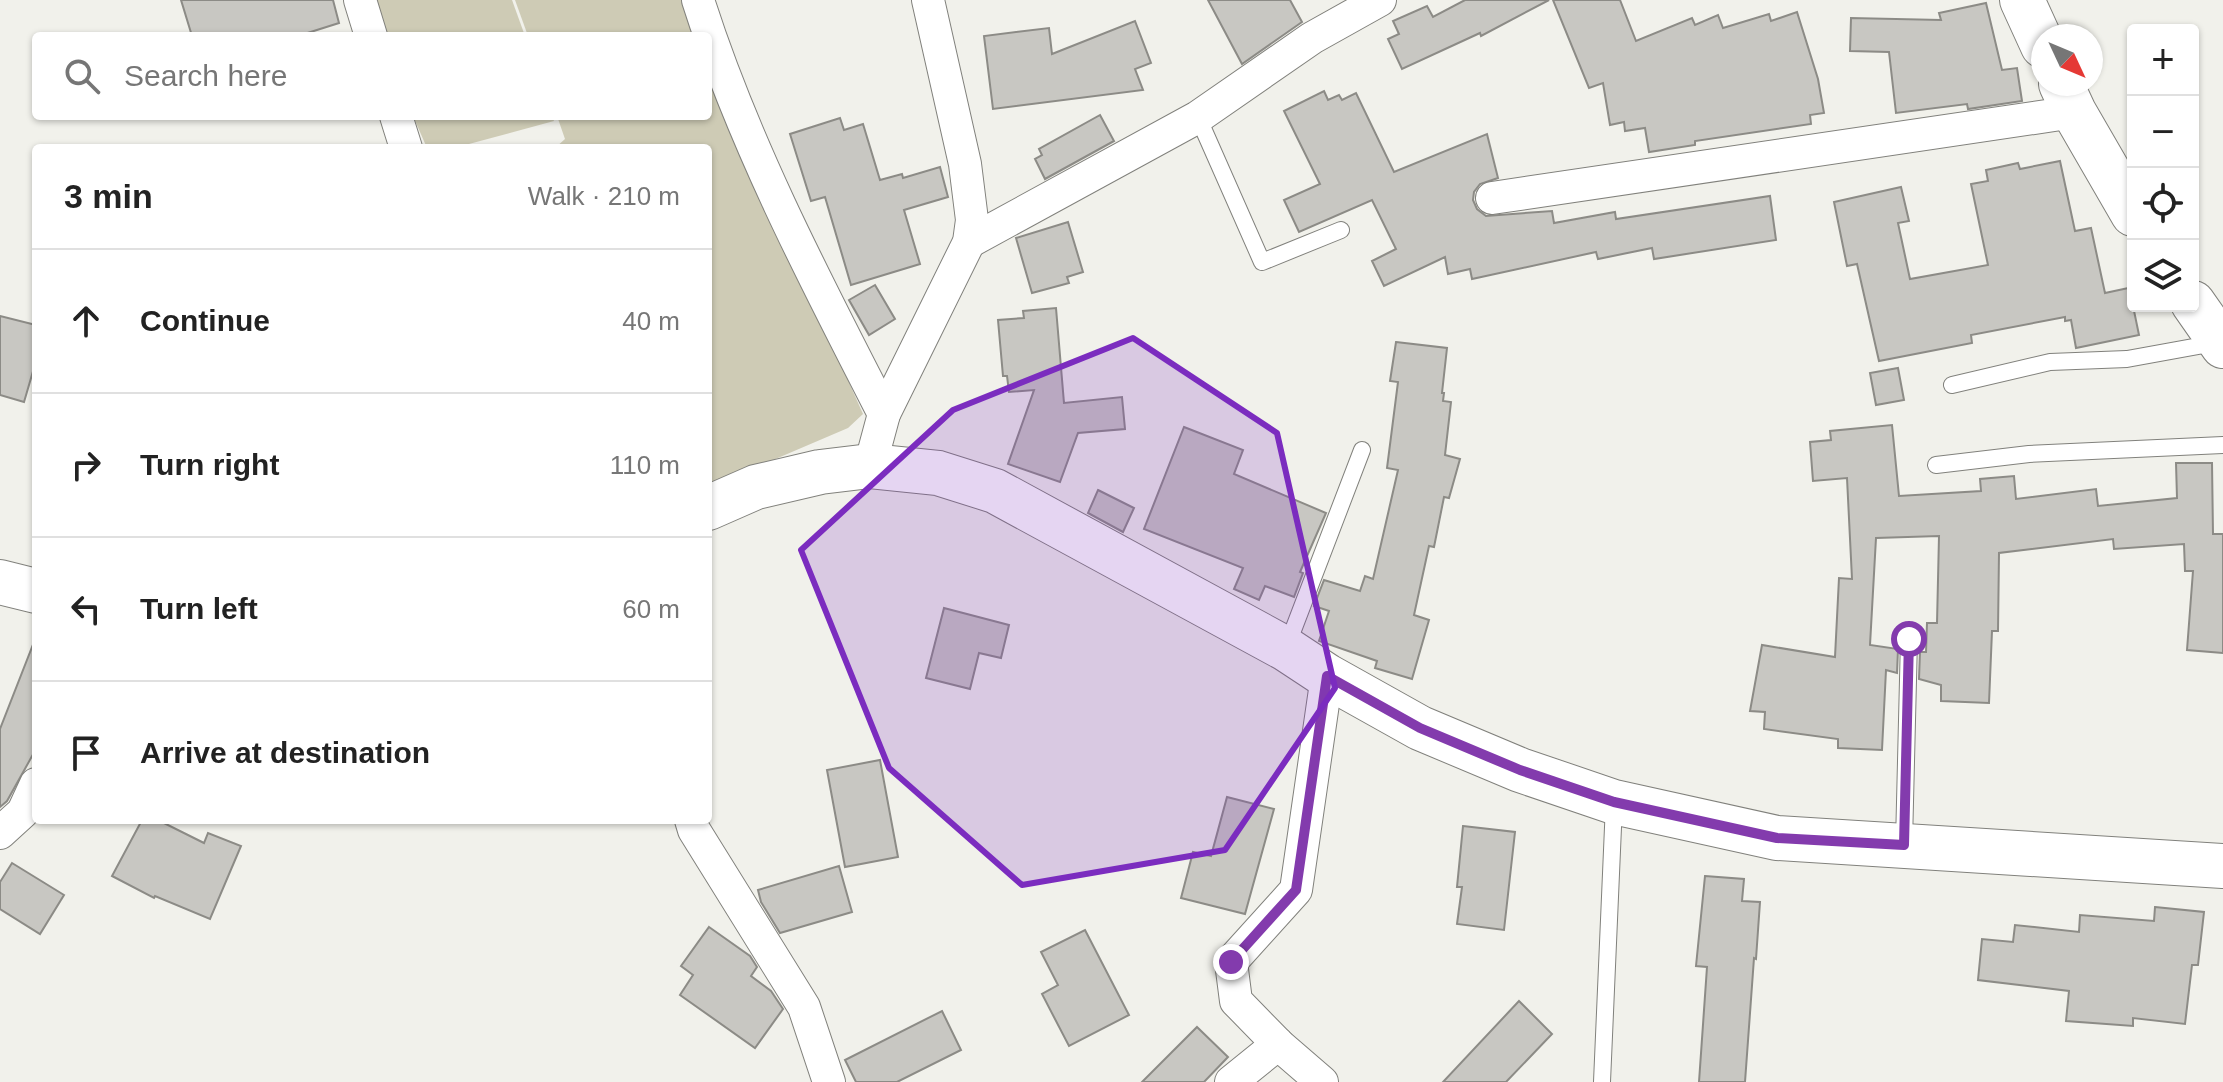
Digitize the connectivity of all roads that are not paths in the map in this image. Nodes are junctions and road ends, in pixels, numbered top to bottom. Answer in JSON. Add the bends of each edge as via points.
{"nodes":[{"id":1,"x":360,"y":0,"type":"edge"},
{"id":2,"x":698,"y":0,"type":"edge"},
{"id":3,"x":928,"y":0,"type":"edge"},
{"id":4,"x":1380,"y":0,"type":"edge"},
{"id":5,"x":2022,"y":0,"type":"edge"},
{"id":6,"x":2033,"y":24,"type":"edge"},
{"id":7,"x":370,"y":32,"type":"edge"},
{"id":8,"x":708,"y":32,"type":"edge"},
{"id":9,"x":712,"y":42,"type":"edge"},
{"id":10,"x":2067,"y":98,"type":"edge"},
{"id":11,"x":1198,"y":117,"type":"junction"},
{"id":12,"x":397,"y":120,"type":"edge"},
{"id":13,"x":405,"y":144,"type":"edge"},
{"id":14,"x":1492,"y":198,"type":"dead end"},
{"id":15,"x":2127,"y":203,"type":"edge"},
{"id":16,"x":1341,"y":230,"type":"dead end"},
{"id":17,"x":969,"y":242,"type":"junction"},
{"id":18,"x":2199,"y":311,"type":"edge"},
{"id":19,"x":2222,"y":344,"type":"edge"},
{"id":20,"x":1952,"y":385,"type":"dead end"},
{"id":21,"x":884,"y":414,"type":"junction"},
{"id":22,"x":2223,"y":445,"type":"edge"},
{"id":23,"x":1362,"y":450,"type":"dead end"},
{"id":24,"x":1936,"y":465,"type":"dead end"},
{"id":25,"x":870,"y":466,"type":"junction"},
{"id":26,"x":712,"y":506,"type":"edge"},
{"id":27,"x":0,"y":582,"type":"edge"},
{"id":28,"x":32,"y":590,"type":"edge"},
{"id":29,"x":1909,"y":639,"type":"dead end"},
{"id":30,"x":1286,"y":649,"type":"junction"},
{"id":31,"x":1327,"y":676,"type":"junction"},
{"id":32,"x":32,"y":793,"type":"edge"},
{"id":33,"x":1614,"y":802,"type":"junction"},
{"id":34,"x":692,"y":824,"type":"edge"},
{"id":35,"x":0,"y":833,"type":"edge"},
{"id":36,"x":1904,"y":845,"type":"junction"},
{"id":37,"x":2223,"y":866,"type":"edge"},
{"id":38,"x":1278,"y":1044,"type":"junction"},
{"id":39,"x":829,"y":1082,"type":"edge"},
{"id":40,"x":1231,"y":1082,"type":"edge"},
{"id":41,"x":1322,"y":1082,"type":"edge"},
{"id":42,"x":1602,"y":1082,"type":"edge"}],
"edges":[{"from":1,"to":7,"type":"street"},
{"from":2,"to":8,"type":"street"},
{"from":3,"to":17,"type":"street","via":[[965,164],[972,220]]},
{"from":4,"to":11,"type":"street","via":[[1312,38]]},
{"from":5,"to":6,"type":"street"},
{"from":9,"to":21,"type":"street","via":[[806,263]]},
{"from":10,"to":14,"type":"street"},
{"from":10,"to":15,"type":"street"},
{"from":11,"to":16,"type":"lane","via":[[1262,262]]},
{"from":11,"to":17,"type":"street"},
{"from":12,"to":13,"type":"street"},
{"from":17,"to":21,"type":"street"},
{"from":18,"to":19,"type":"street"},
{"from":19,"to":20,"type":"lane","via":[[2127,359],[2050,362]]},
{"from":21,"to":25,"type":"street"},
{"from":22,"to":24,"type":"lane","via":[[2029,454]]},
{"from":23,"to":30,"type":"lane"},
{"from":25,"to":26,"type":"street","via":[[756,487]]},
{"from":25,"to":30,"type":"street","via":[[938,473],[995,491]]},
{"from":27,"to":28,"type":"street"},
{"from":29,"to":36,"type":"lane"},
{"from":30,"to":31,"type":"street"},
{"from":31,"to":33,"type":"street","via":[[1420,728]]},
{"from":31,"to":38,"type":"street","via":[[1296,890],[1231,962],[1236,1001]]},
{"from":32,"to":35,"type":"street","via":[[23,812]]},
{"from":33,"to":36,"type":"street","via":[[1777,838]]},
{"from":33,"to":42,"type":"lane"},
{"from":34,"to":39,"type":"street","via":[[804,1007]]},
{"from":36,"to":37,"type":"street"},
{"from":38,"to":40,"type":"street"},
{"from":38,"to":41,"type":"street"}]}
